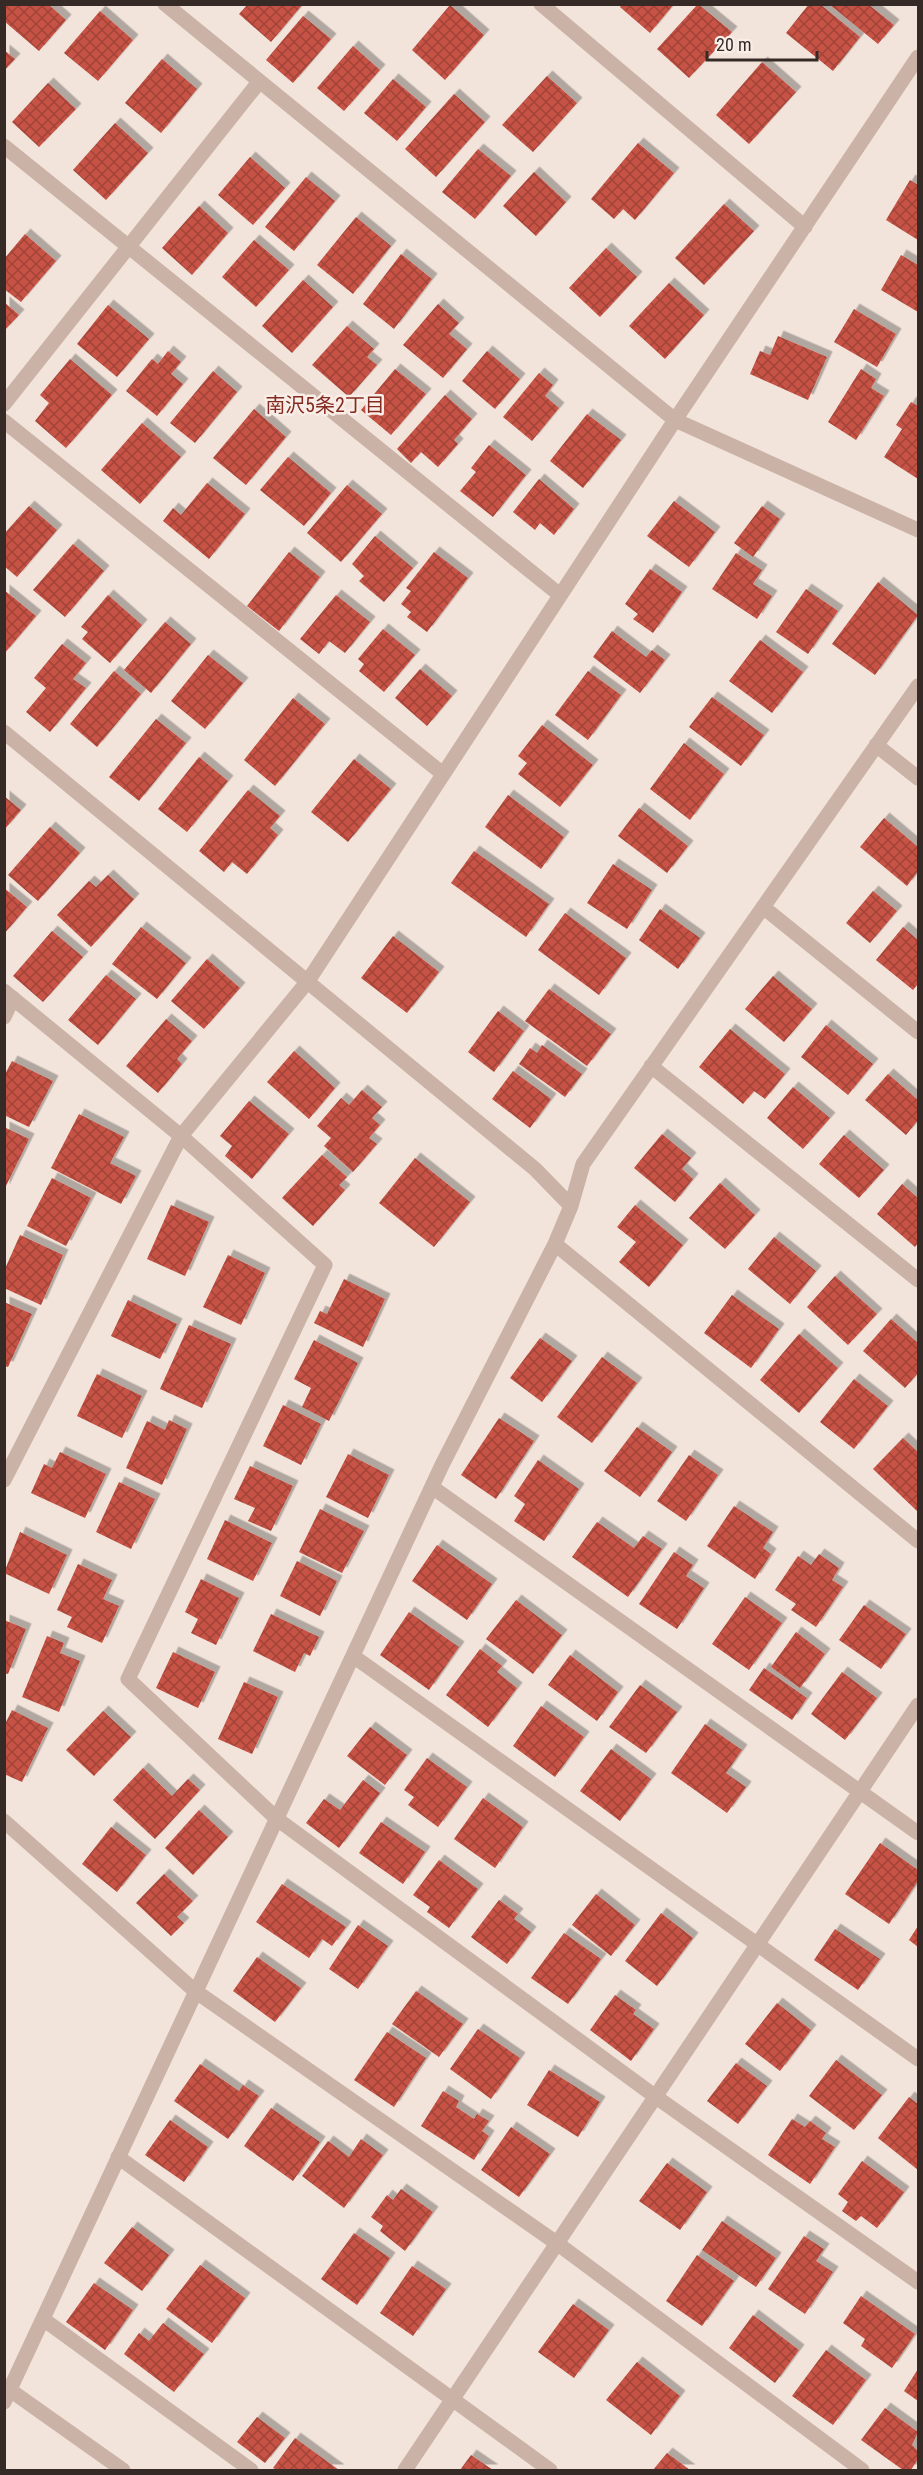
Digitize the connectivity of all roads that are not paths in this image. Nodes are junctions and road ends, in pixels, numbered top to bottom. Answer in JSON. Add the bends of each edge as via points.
{"nodes":[{"id":1,"x":165,"y":4,"type":"edge"},
{"id":2,"x":541,"y":4,"type":"edge"},
{"id":3,"x":918,"y":57,"type":"edge"},
{"id":4,"x":259,"y":82,"type":"junction"},
{"id":5,"x":4,"y":146,"type":"edge"},
{"id":6,"x":805,"y":227,"type":"junction"},
{"id":7,"x":129,"y":246,"type":"junction"},
{"id":8,"x":4,"y":404,"type":"edge"},
{"id":9,"x":675,"y":420,"type":"junction"},
{"id":10,"x":4,"y":421,"type":"edge"},
{"id":11,"x":918,"y":530,"type":"edge"},
{"id":12,"x":560,"y":595,"type":"junction"},
{"id":13,"x":918,"y":686,"type":"edge"},
{"id":14,"x":4,"y":732,"type":"edge"},
{"id":15,"x":876,"y":745,"type":"junction"},
{"id":16,"x":443,"y":774,"type":"junction"},
{"id":17,"x":918,"y":778,"type":"edge"},
{"id":18,"x":763,"y":907,"type":"junction"},
{"id":19,"x":308,"y":981,"type":"junction"},
{"id":20,"x":9,"y":995,"type":"edge"},
{"id":21,"x":4,"y":1017,"type":"edge"},
{"id":22,"x":918,"y":1032,"type":"edge"},
{"id":23,"x":651,"y":1066,"type":"junction"},
{"id":24,"x":181,"y":1136,"type":"junction"},
{"id":25,"x":571,"y":1206,"type":"junction"},
{"id":26,"x":555,"y":1244,"type":"junction"},
{"id":27,"x":918,"y":1280,"type":"edge"},
{"id":28,"x":4,"y":1480,"type":"edge"},
{"id":29,"x":432,"y":1487,"type":"junction"},
{"id":30,"x":918,"y":1541,"type":"edge"},
{"id":31,"x":353,"y":1656,"type":"junction"},
{"id":32,"x":918,"y":1705,"type":"edge"},
{"id":33,"x":860,"y":1792,"type":"junction"},
{"id":34,"x":277,"y":1819,"type":"junction"},
{"id":35,"x":4,"y":1821,"type":"edge"},
{"id":36,"x":918,"y":1833,"type":"edge"},
{"id":37,"x":757,"y":1946,"type":"junction"},
{"id":38,"x":195,"y":1991,"type":"junction"},
{"id":39,"x":918,"y":2060,"type":"edge"},
{"id":40,"x":656,"y":2097,"type":"junction"},
{"id":41,"x":118,"y":2157,"type":"junction"},
{"id":42,"x":558,"y":2244,"type":"junction"},
{"id":43,"x":918,"y":2282,"type":"edge"},
{"id":44,"x":43,"y":2319,"type":"junction"},
{"id":45,"x":7,"y":2396,"type":"edge"},
{"id":46,"x":452,"y":2399,"type":"junction"},
{"id":47,"x":123,"y":2470,"type":"edge"},
{"id":48,"x":251,"y":2470,"type":"edge"},
{"id":49,"x":405,"y":2470,"type":"edge"},
{"id":50,"x":550,"y":2470,"type":"edge"},
{"id":51,"x":862,"y":2470,"type":"edge"}],
"edges":[{"from":1,"to":4,"type":"street"},
{"from":2,"to":6,"type":"street"},
{"from":3,"to":6,"type":"street"},
{"from":4,"to":7,"type":"street"},
{"from":4,"to":9,"type":"street"},
{"from":5,"to":7,"type":"street"},
{"from":6,"to":9,"type":"street"},
{"from":7,"to":8,"type":"street"},
{"from":7,"to":12,"type":"street"},
{"from":9,"to":11,"type":"street"},
{"from":9,"to":12,"type":"street"},
{"from":10,"to":16,"type":"street"},
{"from":12,"to":16,"type":"street"},
{"from":13,"to":15,"type":"street"},
{"from":14,"to":19,"type":"street"},
{"from":15,"to":17,"type":"street"},
{"from":15,"to":18,"type":"street"},
{"from":16,"to":19,"type":"street"},
{"from":18,"to":22,"type":"street"},
{"from":18,"to":23,"type":"street"},
{"from":19,"to":24,"type":"street"},
{"from":19,"to":25,"type":"street","via":[[535,1169]]},
{"from":20,"to":21,"type":"street"},
{"from":20,"to":24,"type":"street"},
{"from":23,"to":25,"type":"street","via":[[583,1164]]},
{"from":23,"to":27,"type":"street"},
{"from":24,"to":28,"type":"street"},
{"from":24,"to":34,"type":"street","via":[[325,1265],[128,1679]]},
{"from":25,"to":26,"type":"street"},
{"from":26,"to":29,"type":"street"},
{"from":26,"to":30,"type":"street"},
{"from":29,"to":31,"type":"street"},
{"from":29,"to":33,"type":"street"},
{"from":31,"to":34,"type":"street"},
{"from":31,"to":37,"type":"street"},
{"from":32,"to":33,"type":"street"},
{"from":33,"to":36,"type":"street"},
{"from":33,"to":37,"type":"street"},
{"from":34,"to":38,"type":"street"},
{"from":34,"to":40,"type":"street"},
{"from":35,"to":38,"type":"street"},
{"from":37,"to":39,"type":"street"},
{"from":37,"to":40,"type":"street"},
{"from":38,"to":41,"type":"street"},
{"from":38,"to":42,"type":"street"},
{"from":40,"to":42,"type":"street"},
{"from":40,"to":43,"type":"street"},
{"from":41,"to":44,"type":"street"},
{"from":41,"to":46,"type":"street"},
{"from":42,"to":46,"type":"street"},
{"from":42,"to":51,"type":"street"},
{"from":44,"to":45,"type":"street"},
{"from":44,"to":48,"type":"street"},
{"from":45,"to":47,"type":"street"},
{"from":46,"to":49,"type":"street"},
{"from":46,"to":50,"type":"street"}]}
